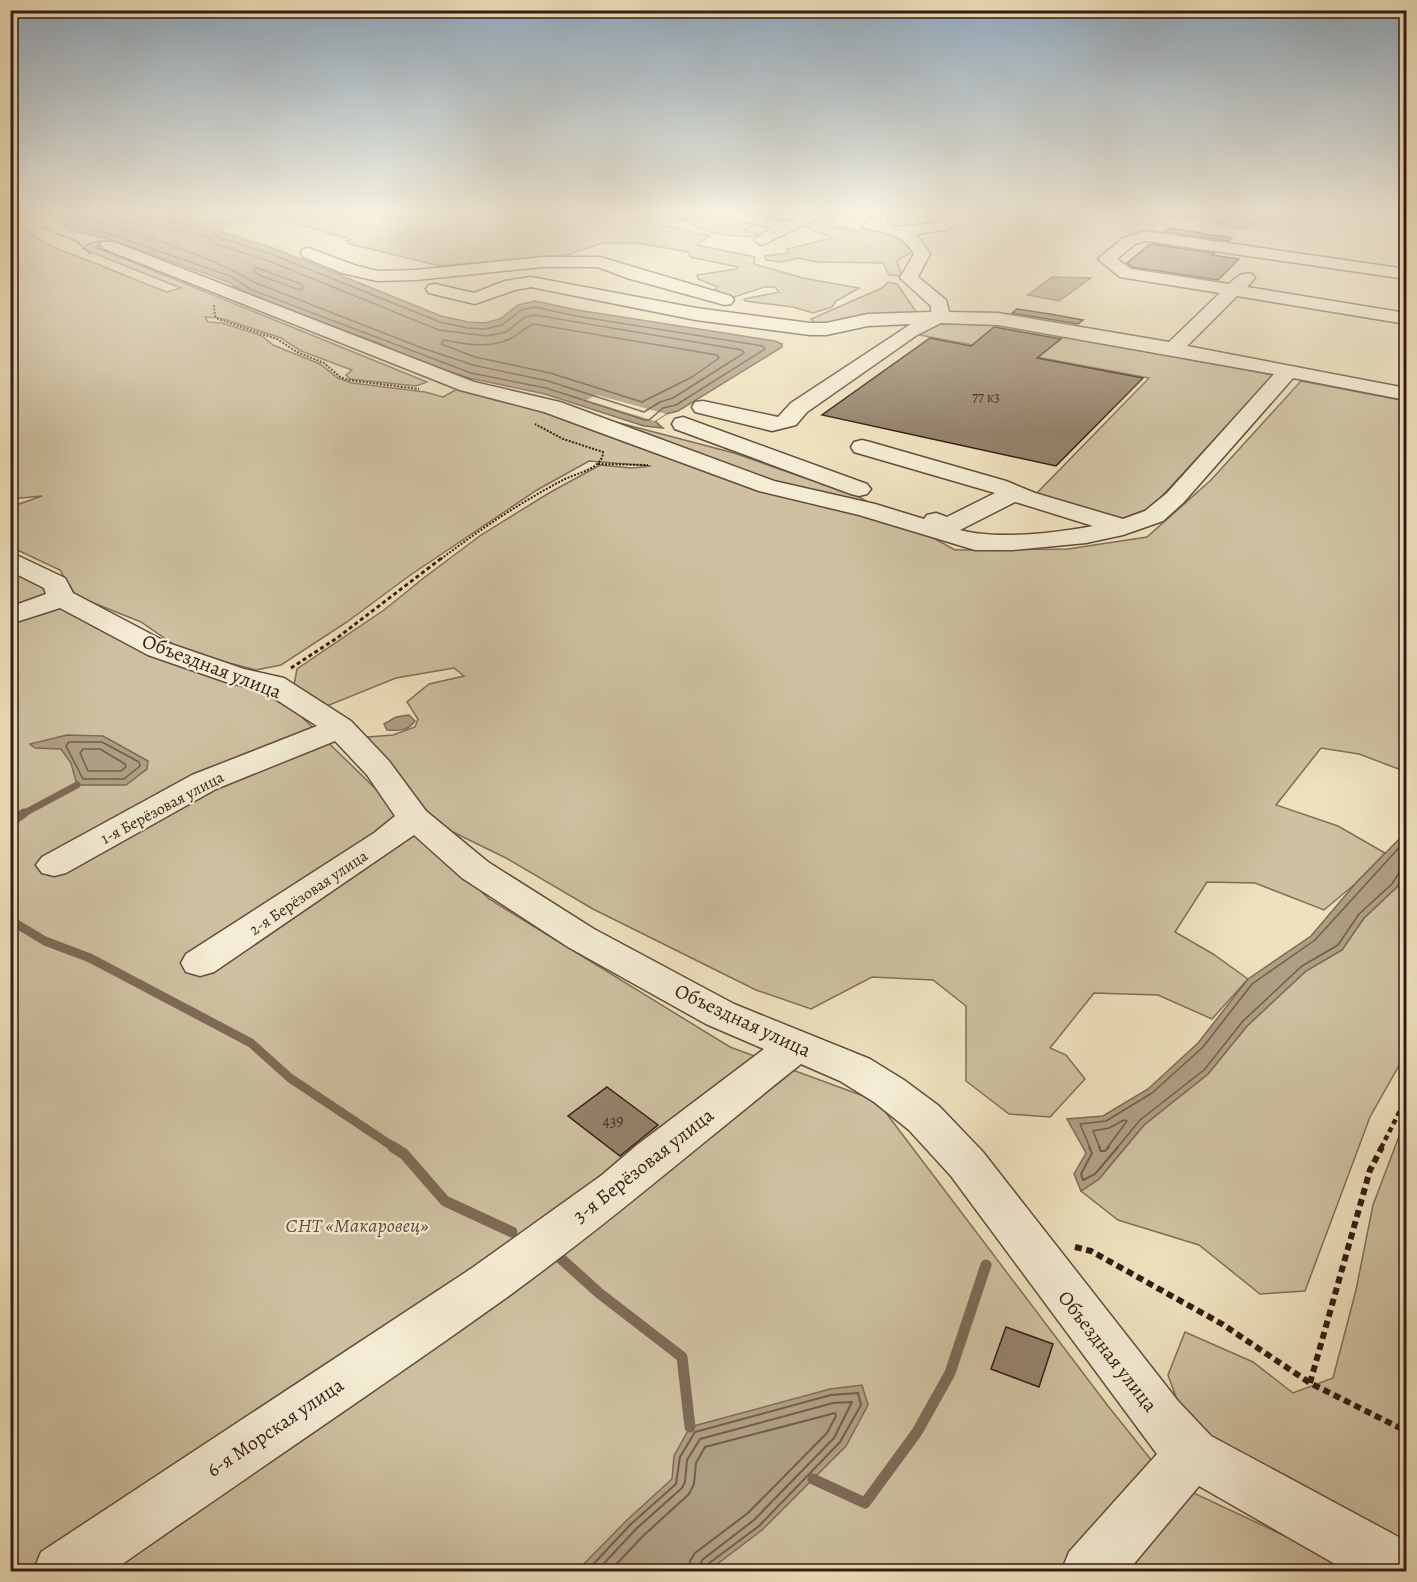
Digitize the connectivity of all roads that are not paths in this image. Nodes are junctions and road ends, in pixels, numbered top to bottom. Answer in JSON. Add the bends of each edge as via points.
{"nodes":[{"id":1,"x":206,"y":284,"type":"edge"},
{"id":2,"x":519,"y":284,"type":"edge"},
{"id":3,"x":540,"y":284,"type":"edge"},
{"id":4,"x":669,"y":284,"type":"edge"},
{"id":5,"x":916,"y":284,"type":"edge"},
{"id":6,"x":1195,"y":284,"type":"edge"},
{"id":7,"x":1241,"y":284,"type":"edge"},
{"id":8,"x":435,"y":290,"type":"dead end"},
{"id":9,"x":1234,"y":290,"type":"junction"},
{"id":10,"x":940,"y":317,"type":"junction"},
{"id":11,"x":1407,"y":318,"type":"edge"},
{"id":12,"x":775,"y":325,"type":"junction"},
{"id":13,"x":1173,"y":349,"type":"junction"},
{"id":14,"x":1287,"y":372,"type":"junction"},
{"id":15,"x":1407,"y":394,"type":"edge"},
{"id":16,"x":703,"y":407,"type":"dead end"},
{"id":17,"x":683,"y":424,"type":"dead end"},
{"id":18,"x":835,"y":481,"type":"junction"},
{"id":19,"x":1013,"y":493,"type":"junction"},
{"id":20,"x":1123,"y":528,"type":"junction"},
{"id":21,"x":938,"y":530,"type":"junction"},
{"id":22,"x":10,"y":560,"type":"edge"},
{"id":23,"x":61,"y":598,"type":"junction"},
{"id":24,"x":10,"y":616,"type":"edge"},
{"id":25,"x":340,"y":728,"type":"junction"},
{"id":26,"x":414,"y":818,"type":"junction"},
{"id":27,"x":54,"y":865,"type":"dead end"},
{"id":28,"x":200,"y":963,"type":"dead end"},
{"id":29,"x":796,"y":1046,"type":"junction"},
{"id":30,"x":489,"y":1283,"type":"joint"},
{"id":31,"x":1192,"y":1454,"type":"junction"},
{"id":32,"x":61,"y":1572,"type":"edge"},
{"id":33,"x":1089,"y":1572,"type":"edge"},
{"id":34,"x":1406,"y":1572,"type":"edge"}],
"edges":[{"from":1,"to":21,"type":"street","via":[[458,383],[552,407],[767,486]]},
{"from":2,"to":8,"type":"street","via":[[475,299]]},
{"from":3,"to":12,"type":"street"},
{"from":4,"to":12,"type":"street","via":[[722,298]]},
{"from":5,"to":10,"type":"street","via":[[940,304]]},
{"from":6,"to":9,"type":"street"},
{"from":7,"to":9,"type":"street"},
{"from":9,"to":11,"type":"street"},
{"from":9,"to":13,"type":"street"},
{"from":10,"to":12,"type":"street","via":[[868,320],[826,329]]},
{"from":10,"to":13,"type":"street","via":[[993,312]]},
{"from":10,"to":16,"type":"street","via":[[910,331],[799,408],[784,424]]},
{"from":13,"to":14,"type":"street"},
{"from":14,"to":15,"type":"street"},
{"from":14,"to":20,"type":"street","via":[[1175,498],[1154,516]]},
{"from":17,"to":18,"type":"street"},
{"from":18,"to":19,"type":"street","via":[[873,450]]},
{"from":18,"to":21,"type":"street","via":[[936,517]]},
{"from":19,"to":20,"type":"street"},
{"from":19,"to":21,"type":"street"},
{"from":20,"to":21,"type":"street","via":[[1013,542],[975,542]]},
{"from":22,"to":23,"type":"street","name":"Объездная улица","via":[[56,584]]},
{"from":23,"to":24,"type":"street"},
{"from":23,"to":25,"type":"street","name":"Объездная улица","via":[[158,649],[236,676],[273,684]]},
{"from":25,"to":26,"type":"street","name":"Объездная улица","via":[[378,768]]},
{"from":25,"to":27,"type":"street","name":"1-я Берёзовая улица","via":[[204,782]]},
{"from":26,"to":28,"type":"street","name":"2-я Берёзовая улица"},
{"from":26,"to":29,"type":"street","name":"Объездная улица","via":[[475,870],[581,938],[720,1014]]},
{"from":29,"to":30,"type":"street","name":"3-я Берёзовая улица","via":[[618,1188]]},
{"from":29,"to":31,"type":"street","name":"Объездная улица","via":[[855,1070],[924,1118],[967,1164],[1160,1419]]},
{"from":30,"to":32,"type":"street","name":"6-я Морская улица"},
{"from":31,"to":33,"type":"street"},
{"from":31,"to":34,"type":"street","name":"Объездная улица"}]}
